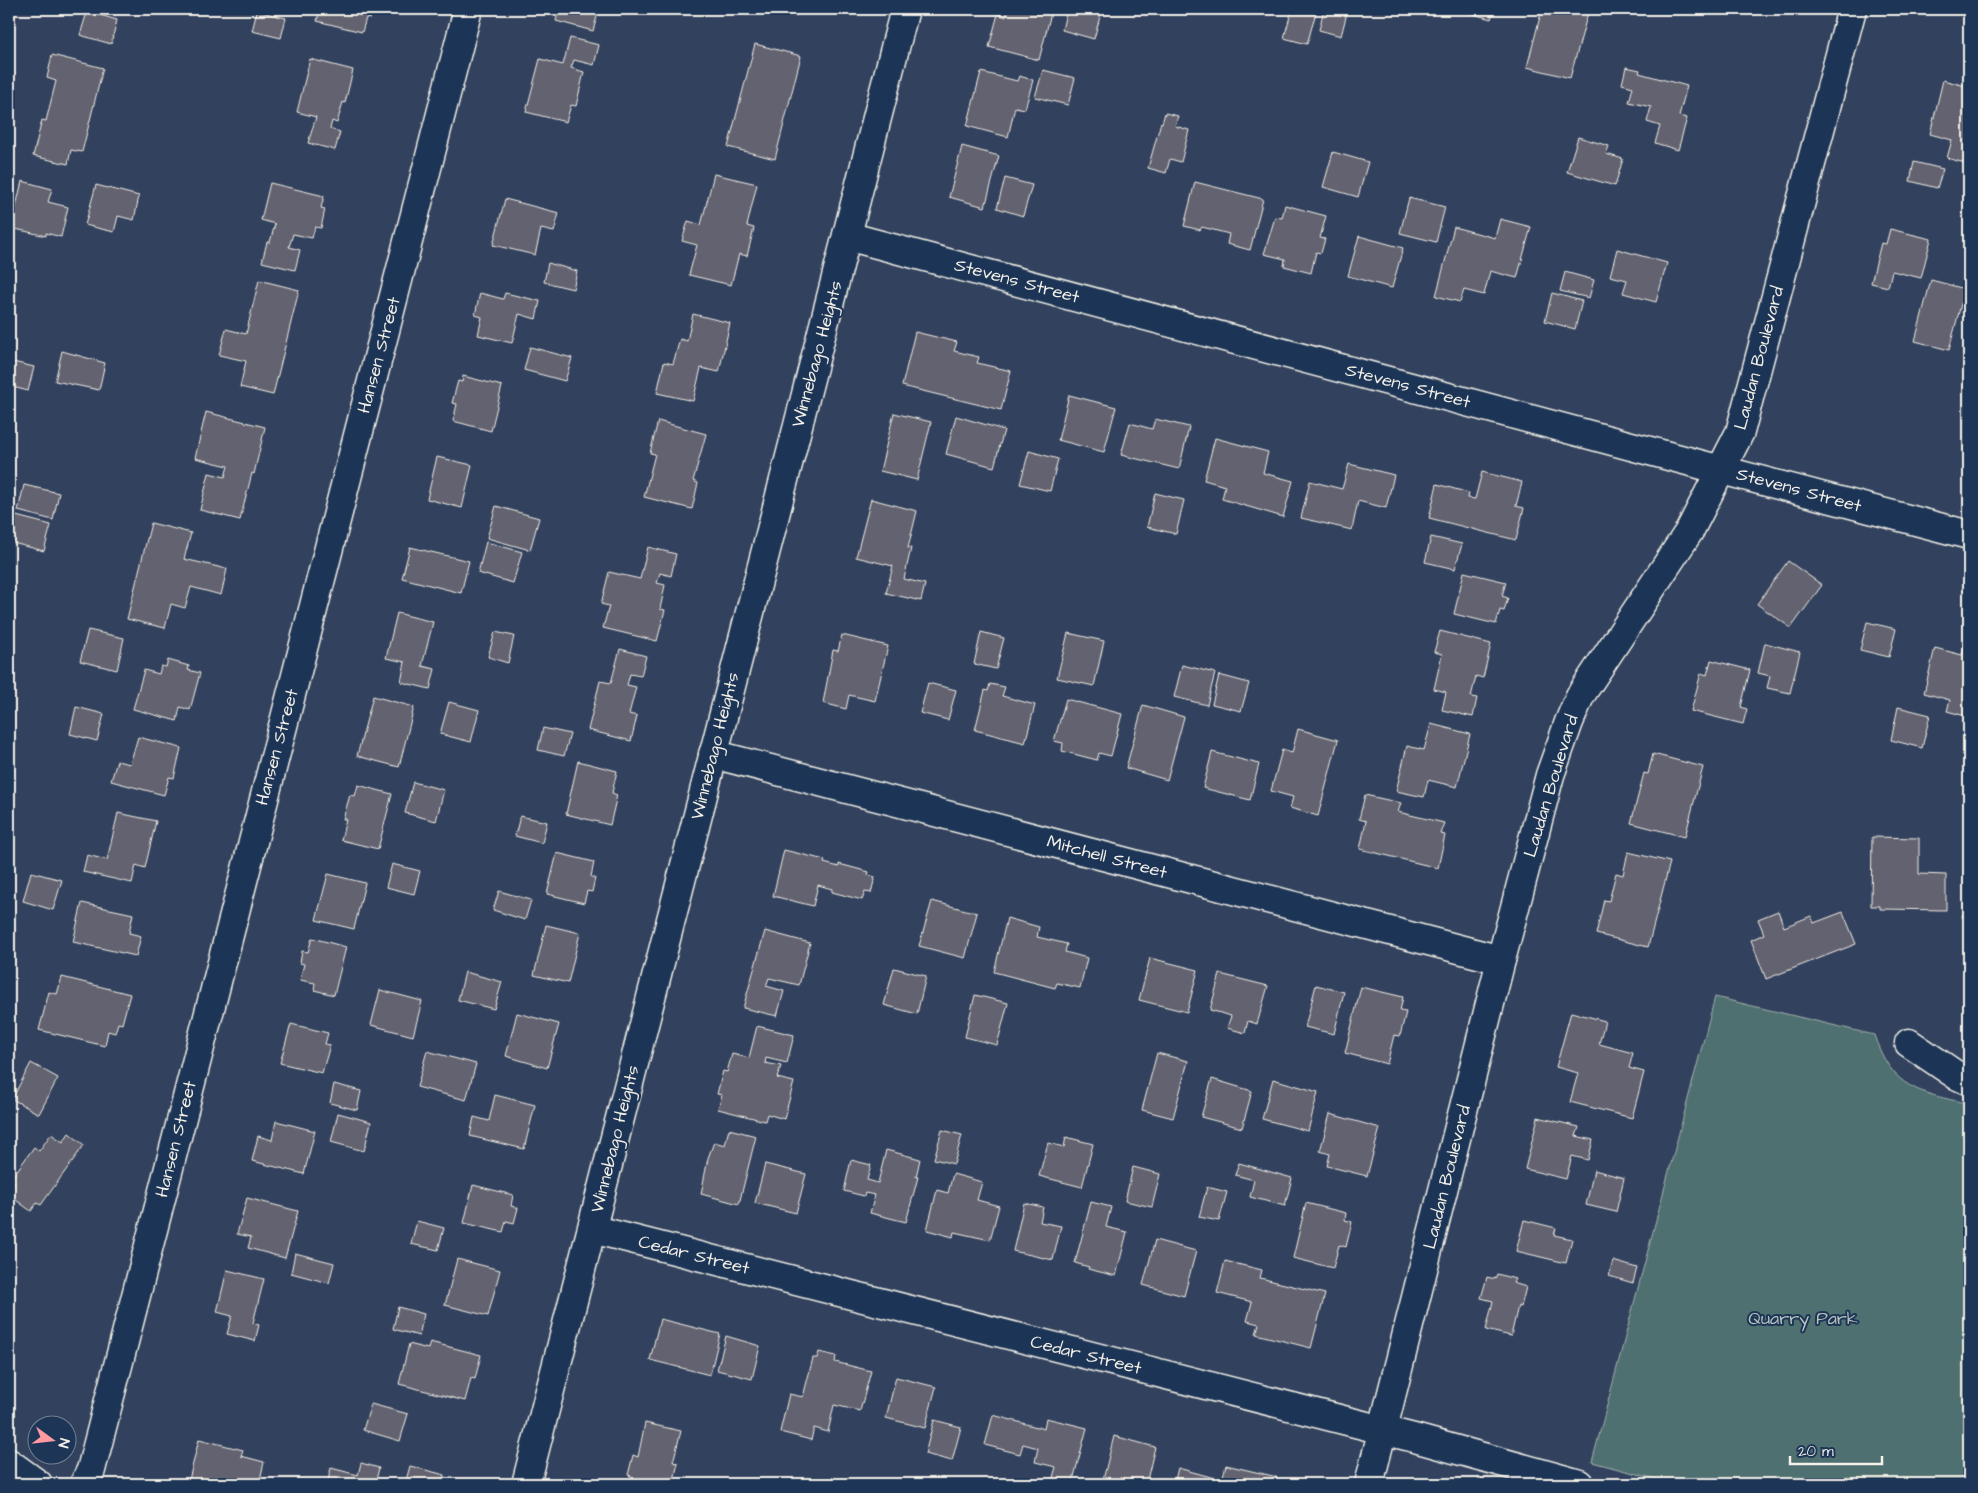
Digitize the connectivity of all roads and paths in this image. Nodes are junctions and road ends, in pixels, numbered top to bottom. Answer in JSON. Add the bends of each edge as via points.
{"nodes":[{"id":1,"x":468,"y":9,"type":"edge"},
{"id":2,"x":905,"y":9,"type":"edge"},
{"id":3,"x":1852,"y":9,"type":"edge"},
{"id":4,"x":847,"y":236,"type":"junction"},
{"id":5,"x":1720,"y":470,"type":"junction"},
{"id":6,"x":1969,"y":535,"type":"edge"},
{"id":7,"x":713,"y":754,"type":"junction"},
{"id":8,"x":1501,"y":960,"type":"junction"},
{"id":9,"x":1909,"y":1043,"type":"dead end"},
{"id":10,"x":1969,"y":1081,"type":"edge"},
{"id":11,"x":592,"y":1229,"type":"junction"},
{"id":12,"x":1383,"y":1431,"type":"junction"},
{"id":13,"x":9,"y":1463,"type":"edge"},
{"id":14,"x":38,"y":1484,"type":"edge"},
{"id":15,"x":84,"y":1484,"type":"edge"},
{"id":16,"x":526,"y":1484,"type":"edge"},
{"id":17,"x":1369,"y":1484,"type":"edge"},
{"id":18,"x":1580,"y":1484,"type":"edge"}],
"edges":[{"from":1,"to":15,"type":"street","name":"Hansen Street","via":[[91,1470]]},
{"from":2,"to":4,"type":"street","name":"Winnebago Heights"},
{"from":3,"to":5,"type":"street","name":"Laudan Boulevard","via":[[1740,432]]},
{"from":4,"to":5,"type":"street","name":"Stevens Street"},
{"from":4,"to":7,"type":"street","name":"Winnebago Heights"},
{"from":5,"to":6,"type":"street","name":"Stevens Street"},
{"from":5,"to":8,"type":"street","name":"Laudan Boulevard","via":[[1690,530],[1580,696],[1550,775]]},
{"from":7,"to":8,"type":"street","name":"Mitchell Street"},
{"from":7,"to":11,"type":"street","name":"Winnebago Heights"},
{"from":8,"to":12,"type":"street","name":"Laudan Boulevard"},
{"from":9,"to":10,"type":"street"},
{"from":11,"to":12,"type":"street","name":"Cedar Street"},
{"from":11,"to":16,"type":"street","name":"Winnebago Heights"},
{"from":12,"to":17,"type":"street","name":"Laudan Boulevard"},
{"from":12,"to":18,"type":"street","name":"Cedar Street"},
{"from":13,"to":14,"type":"street"}]}
